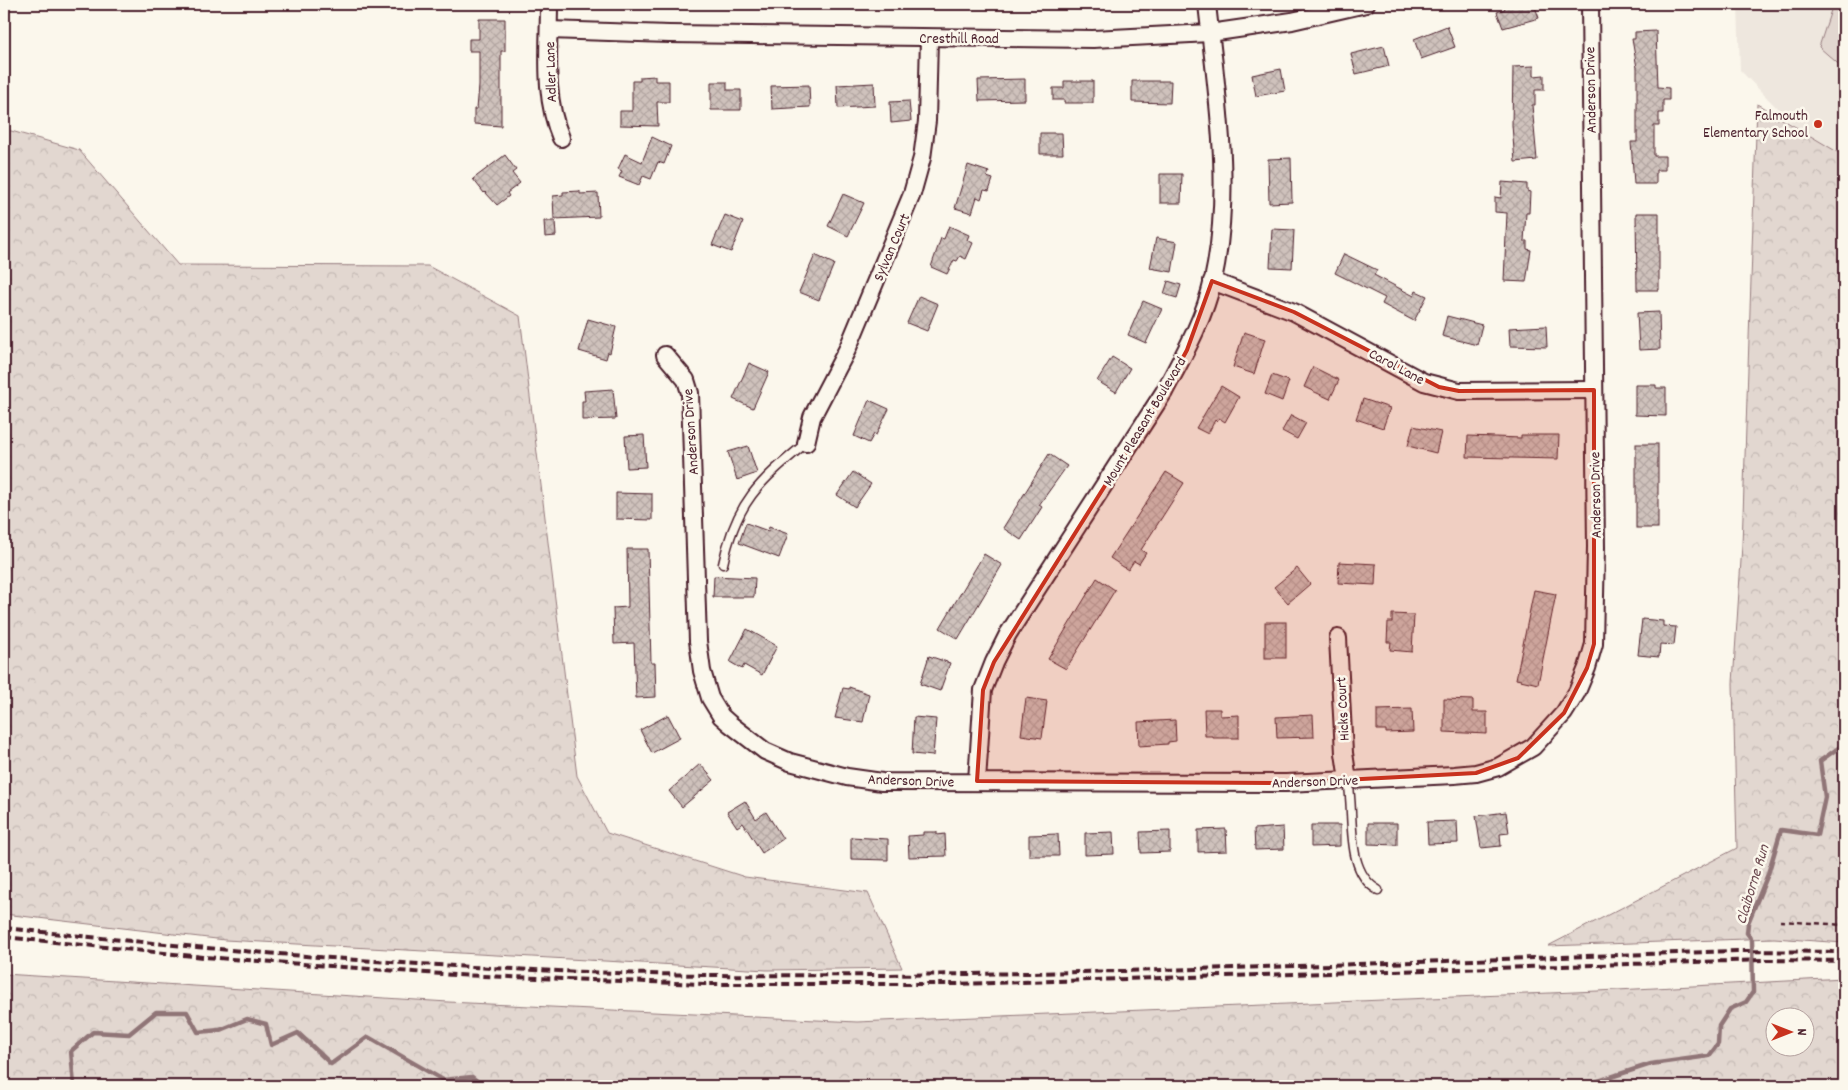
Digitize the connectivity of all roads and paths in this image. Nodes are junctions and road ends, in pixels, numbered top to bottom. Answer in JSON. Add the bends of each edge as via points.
{"nodes":[{"id":1,"x":549,"y":4,"type":"edge"},
{"id":2,"x":1207,"y":4,"type":"edge"},
{"id":3,"x":1366,"y":4,"type":"edge"},
{"id":4,"x":1590,"y":4,"type":"edge"},
{"id":5,"x":549,"y":30,"type":"junction"},
{"id":6,"x":1210,"y":33,"type":"junction"},
{"id":7,"x":928,"y":38,"type":"junction"},
{"id":8,"x":561,"y":138,"type":"dead end"},
{"id":9,"x":1212,"y":281,"type":"junction"},
{"id":10,"x":665,"y":355,"type":"dead end"},
{"id":11,"x":1594,"y":390,"type":"junction"},
{"id":12,"x":806,"y":443,"type":"joint"},
{"id":13,"x":723,"y":564,"type":"dead end"},
{"id":14,"x":1338,"y":638,"type":"dead end"},
{"id":15,"x":1348,"y":780,"type":"junction"},
{"id":16,"x":977,"y":781,"type":"junction"},
{"id":17,"x":1378,"y":890,"type":"dead end"},
{"id":18,"x":1780,"y":921,"type":"dead end"},
{"id":19,"x":1844,"y":925,"type":"edge"}],
"edges":[{"from":1,"to":5,"type":"street","name":"Adler Lane"},
{"from":2,"to":6,"type":"street","name":"Mount Pleasant Boulevard"},
{"from":3,"to":6,"type":"street","name":"Cresthill Road","via":[[1292,21]]},
{"from":4,"to":11,"type":"street","name":"Anderson Drive"},
{"from":5,"to":7,"type":"street","name":"Cresthill Road"},
{"from":5,"to":8,"type":"street","name":"Adler Lane","via":[[549,101]]},
{"from":6,"to":7,"type":"street","name":"Cresthill Road","via":[[1093,39]]},
{"from":6,"to":9,"type":"street","name":"Mount Pleasant Boulevard","via":[[1223,175],[1220,239]]},
{"from":7,"to":12,"type":"street","name":"Sylvan Court","via":[[927,121],[922,158],[912,194],[847,350],[812,417]]},
{"from":9,"to":11,"type":"street","name":"Carol Lane","via":[[1294,312],[1439,387],[1459,391]]},
{"from":9,"to":16,"type":"street","name":"Mount Pleasant Boulevard","via":[[1187,350],[1164,392],[1008,634],[994,662],[984,690]]},
{"from":10,"to":16,"type":"street","name":"Anderson Drive","via":[[686,380],[690,393],[698,641],[705,684],[721,716],[765,751],[810,768],[882,782]]},
{"from":11,"to":15,"type":"street","name":"Anderson Drive","via":[[1594,644],[1587,668],[1564,713],[1533,747],[1498,767],[1454,775]]},
{"from":12,"to":13,"type":"lane","via":[[756,486],[741,508],[727,542]]},
{"from":14,"to":15,"type":"street","name":"Hicks Court"},
{"from":15,"to":16,"type":"street","name":"Anderson Drive"},
{"from":15,"to":17,"type":"lane","via":[[1353,801],[1354,857],[1365,880]]},
{"from":18,"to":19,"type":"path"}]}
